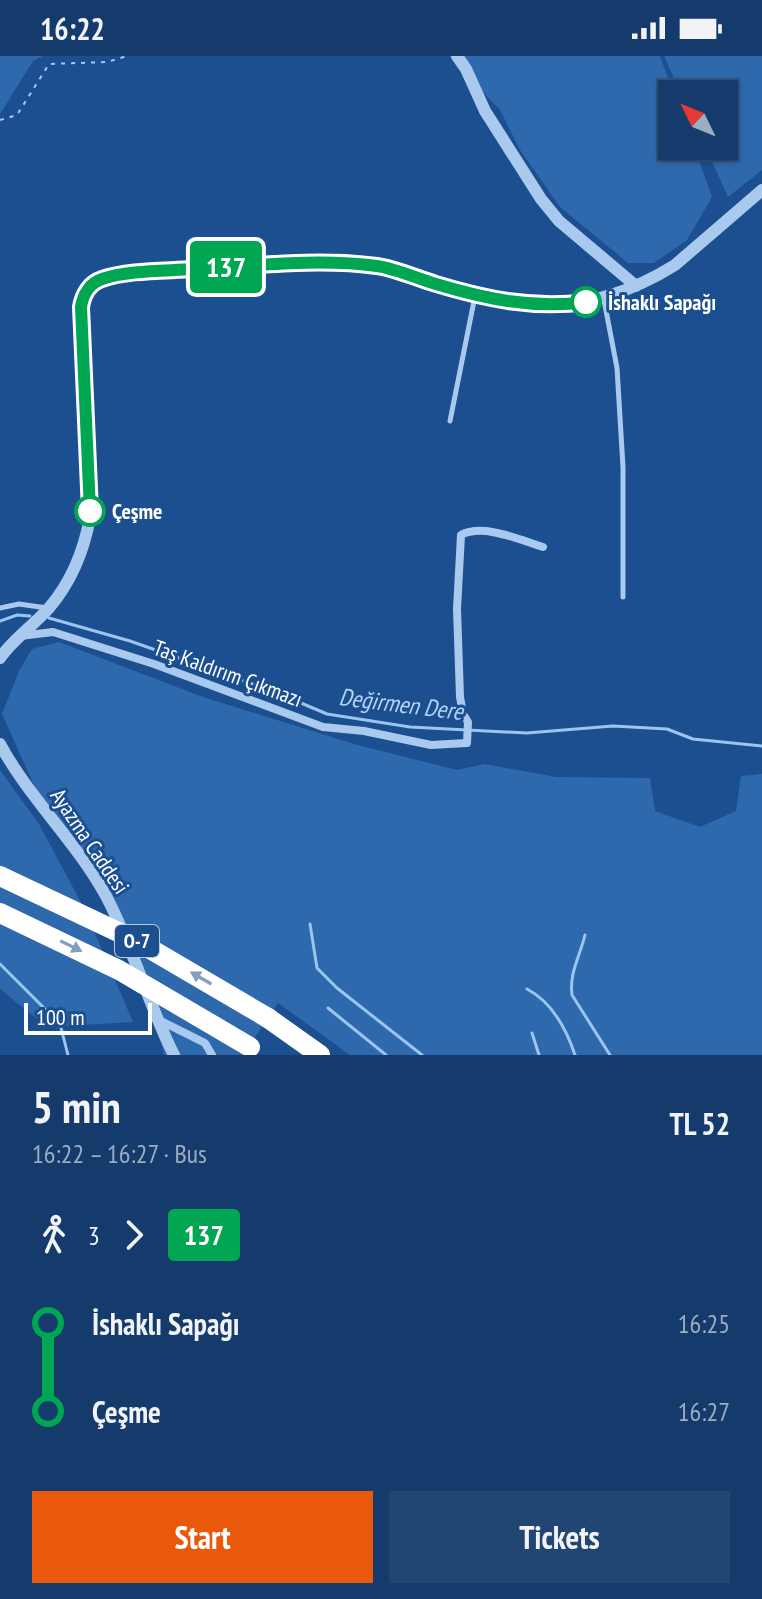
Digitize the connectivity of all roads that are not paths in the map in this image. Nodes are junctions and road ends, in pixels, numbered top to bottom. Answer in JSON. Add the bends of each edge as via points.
{"nodes":[{"id":1,"x":457,"y":56,"type":"edge"},
{"id":2,"x":762,"y":190,"type":"edge"},
{"id":3,"x":636,"y":286,"type":"junction"},
{"id":4,"x":475,"y":295,"type":"junction"},
{"id":5,"x":603,"y":298,"type":"junction"},
{"id":6,"x":450,"y":421,"type":"dead end"},
{"id":7,"x":543,"y":547,"type":"dead end"},
{"id":8,"x":623,"y":597,"type":"dead end"},
{"id":9,"x":0,"y":608,"type":"edge"},
{"id":10,"x":48,"y":608,"type":"junction"},
{"id":11,"x":20,"y":636,"type":"junction"},
{"id":12,"x":0,"y":658,"type":"edge"},
{"id":13,"x":0,"y":744,"type":"edge"},
{"id":14,"x":0,"y":876,"type":"edge"},
{"id":15,"x":0,"y":913,"type":"edge"},
{"id":16,"x":159,"y":1020,"type":"junction"},
{"id":17,"x":256,"y":1051,"type":"edge"},
{"id":18,"x":174,"y":1055,"type":"edge"},
{"id":19,"x":212,"y":1055,"type":"edge"},
{"id":20,"x":320,"y":1055,"type":"edge"}],
"edges":[{"from":1,"to":3,"type":"street","via":[[541,199],[559,221]]},
{"from":2,"to":3,"type":"street","via":[[675,265]]},
{"from":3,"to":5,"type":"street"},
{"from":4,"to":5,"type":"street","via":[[540,305]]},
{"from":4,"to":6,"type":"lane"},
{"from":4,"to":10,"type":"street","via":[[364,265],[178,270],[96,282],[81,307],[90,517],[74,570]]},
{"from":5,"to":8,"type":"lane","via":[[618,382]]},
{"from":7,"to":11,"type":"street","name":"Taş Kaldırım Çıkmazı","via":[[471,530],[461,535],[457,609],[467,743],[431,745],[323,727],[53,632]]},
{"from":9,"to":10,"type":"lane"},
{"from":10,"to":11,"type":"street"},
{"from":11,"to":12,"type":"street"},
{"from":13,"to":16,"type":"street","name":"Ayazma Caddesi","via":[[106,895]]},
{"from":20,"to":14,"type":"highway","number":"O-7","one_way":true,"bridge":true,"via":[[135,940]]},
{"from":15,"to":17,"type":"highway","number":"O-7","one_way":true,"bridge":true,"via":[[119,970]]},
{"from":16,"to":18,"type":"street","name":"Ayazma Caddesi"},
{"from":16,"to":19,"type":"street","via":[[205,1043]]}]}
